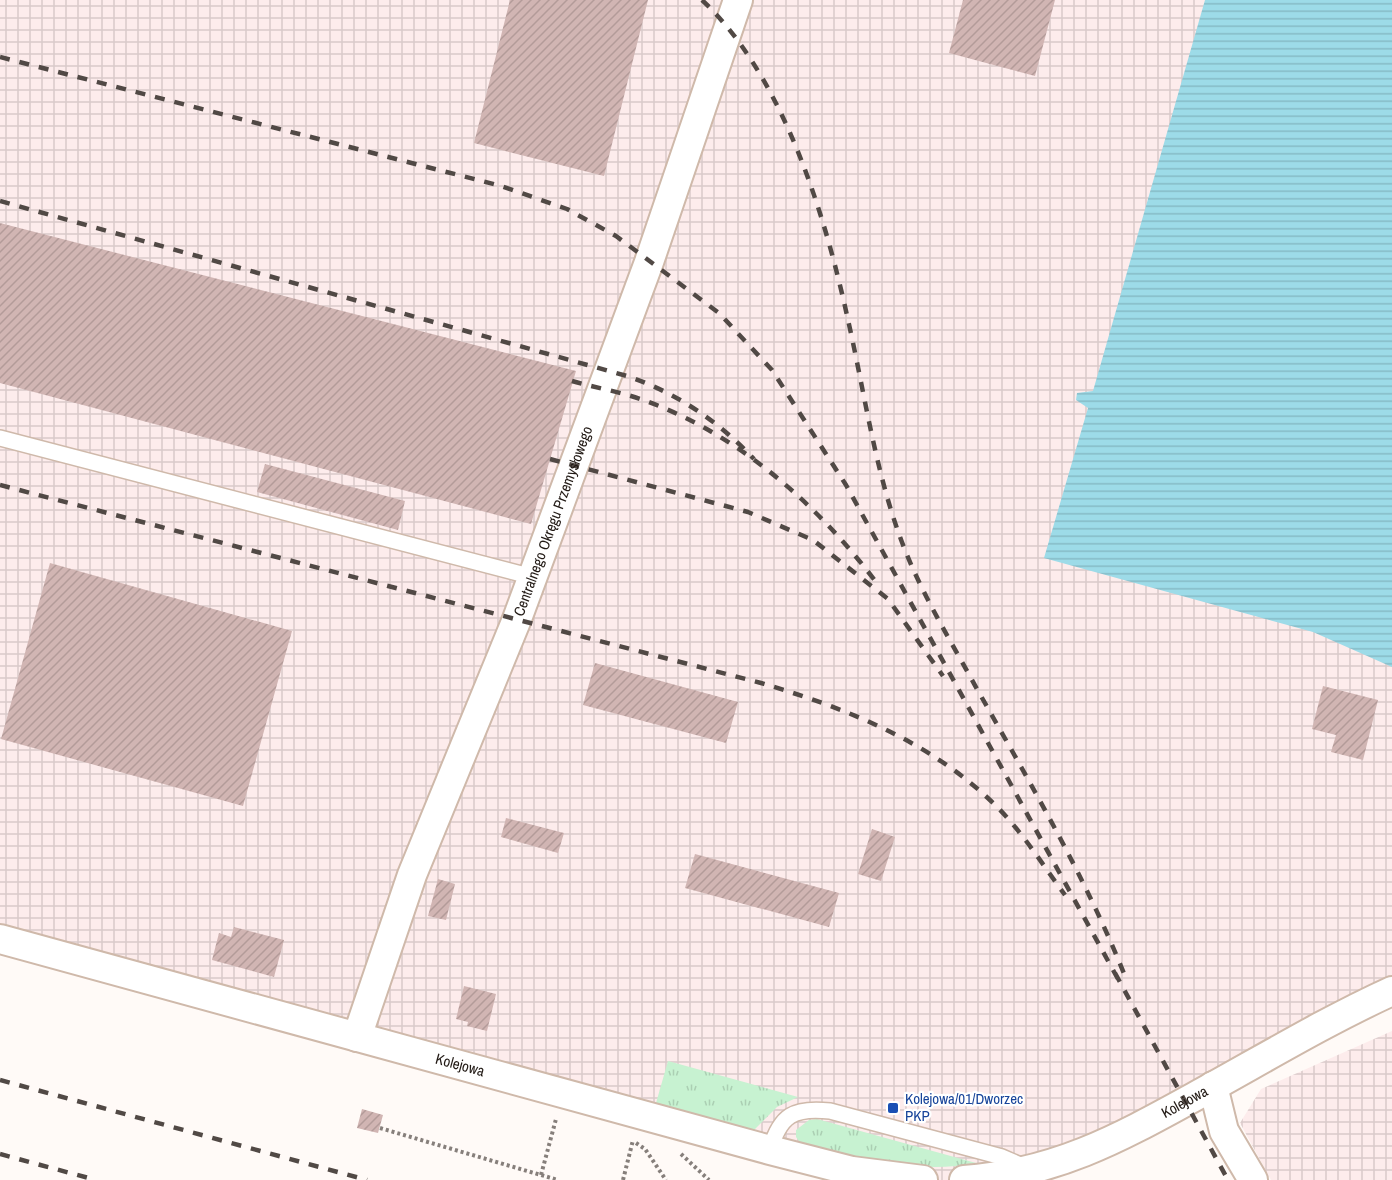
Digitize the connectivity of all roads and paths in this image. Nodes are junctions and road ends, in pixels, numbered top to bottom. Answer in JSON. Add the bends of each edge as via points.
{"nodes":[{"id":1,"x":738,"y":0,"type":"edge"},
{"id":2,"x":0,"y":438,"type":"edge"},
{"id":3,"x":532,"y":577,"type":"junction"},
{"id":4,"x":0,"y":939,"type":"edge"},
{"id":5,"x":1392,"y":991,"type":"edge"},
{"id":6,"x":357,"y":1037,"type":"junction"},
{"id":7,"x":1213,"y":1086,"type":"junction"},
{"id":8,"x":556,"y":1119,"type":"dead end"},
{"id":9,"x":380,"y":1128,"type":"dead end"},
{"id":10,"x":770,"y":1150,"type":"junction"},
{"id":11,"x":1036,"y":1173,"type":"edge"},
{"id":12,"x":541,"y":1175,"type":"junction"},
{"id":13,"x":558,"y":1180,"type":"edge"},
{"id":14,"x":623,"y":1180,"type":"edge"},
{"id":15,"x":666,"y":1180,"type":"edge"},
{"id":16,"x":923,"y":1180,"type":"edge"},
{"id":17,"x":964,"y":1180,"type":"edge"},
{"id":18,"x":1253,"y":1180,"type":"edge"}],
"edges":[{"from":1,"to":3,"type":"street","name":"Centralnego Okręgu Przemysłowego","via":[[649,262]]},
{"from":2,"to":3,"type":"lane"},
{"from":3,"to":6,"type":"street","name":"Centralnego Okręgu Przemysłowego","via":[[412,875]]},
{"from":4,"to":6,"type":"street","name":"Kolejowa"},
{"from":5,"to":7,"type":"street","name":"Kolejowa","via":[[1342,1014]]},
{"from":6,"to":10,"type":"street","name":"Kolejowa"},
{"from":7,"to":11,"type":"street","name":"Kolejowa","via":[[1112,1142]]},
{"from":7,"to":18,"type":"street","via":[[1224,1131]]},
{"from":8,"to":12,"type":"path"},
{"from":9,"to":12,"type":"path"},
{"from":10,"to":11,"type":"lane","via":[[783,1121],[799,1111],[815,1109],[1002,1156]]},
{"from":10,"to":16,"type":"street","name":"Kolejowa","via":[[852,1171]]},
{"from":11,"to":17,"type":"street","name":"Kolejowa"},
{"from":12,"to":13,"type":"path"},
{"from":14,"to":15,"type":"path","via":[[633,1140],[645,1149]]}]}
